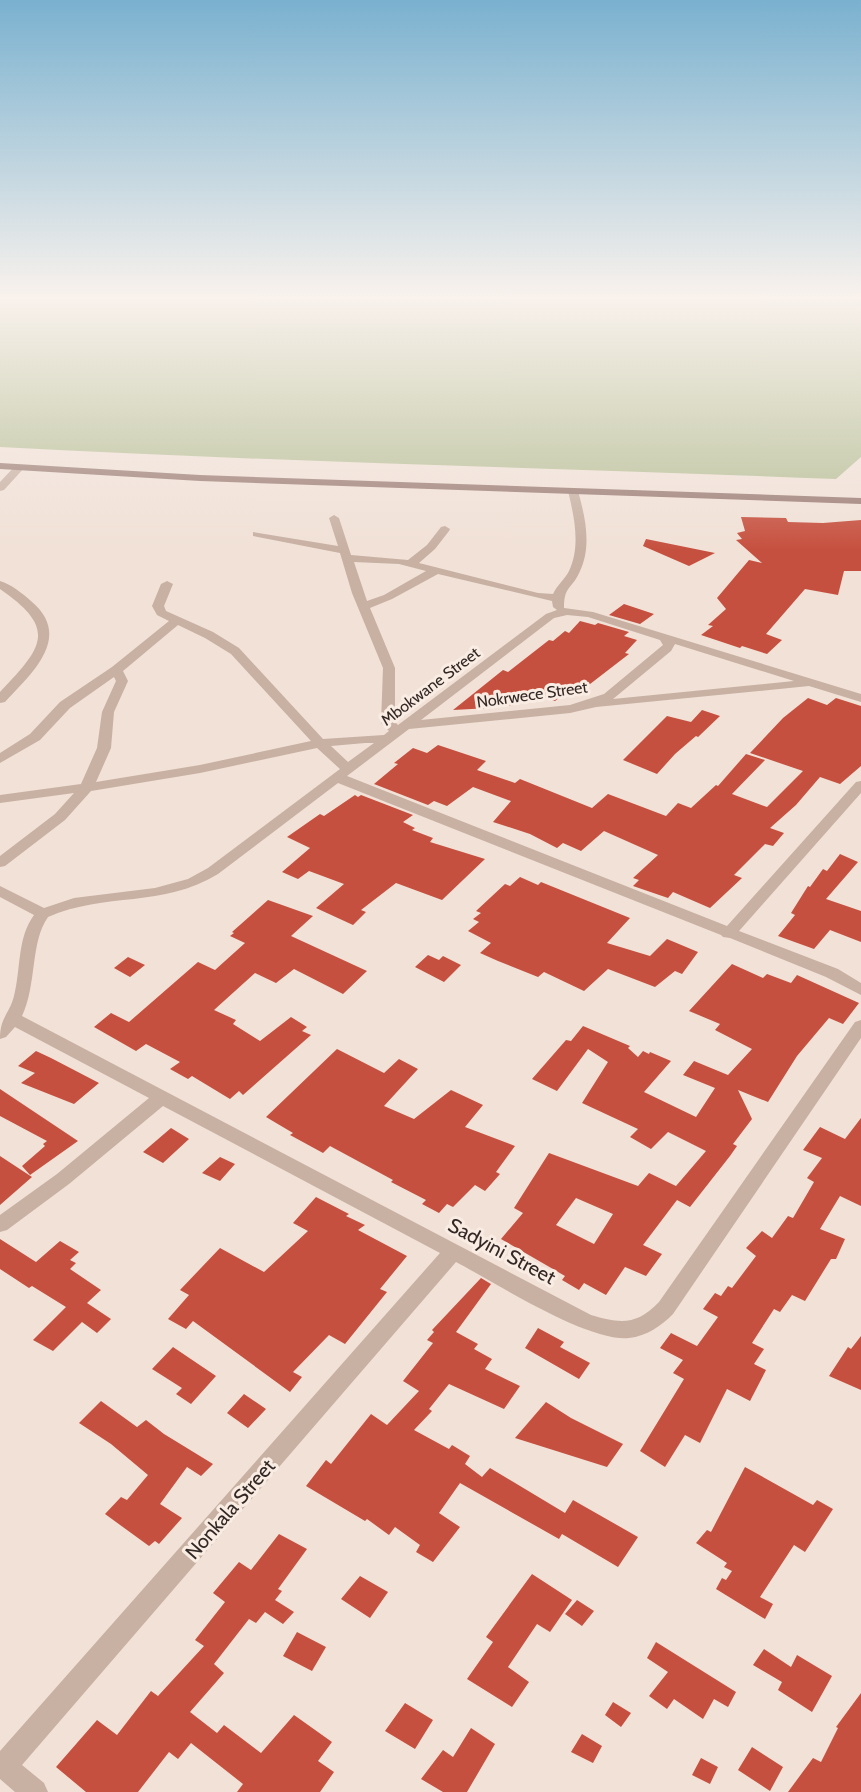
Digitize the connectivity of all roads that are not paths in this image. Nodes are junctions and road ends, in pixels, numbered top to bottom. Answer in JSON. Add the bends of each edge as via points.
{"nodes":[{"id":1,"x":0,"y":466,"type":"edge"},
{"id":2,"x":20,"y":467,"type":"junction"},
{"id":3,"x":0,"y":488,"type":"edge"},
{"id":4,"x":573,"y":491,"type":"junction"},
{"id":5,"x":861,"y":501,"type":"edge"},
{"id":6,"x":334,"y":518,"type":"dead end"},
{"id":7,"x":445,"y":529,"type":"dead end"},
{"id":8,"x":257,"y":534,"type":"dead end"},
{"id":9,"x":346,"y":554,"type":"junction"},
{"id":10,"x":410,"y":564,"type":"junction"},
{"id":11,"x":435,"y":571,"type":"junction"},
{"id":12,"x":0,"y":584,"type":"edge"},
{"id":13,"x":167,"y":584,"type":"dead end"},
{"id":14,"x":558,"y":598,"type":"junction"},
{"id":15,"x":364,"y":606,"type":"junction"},
{"id":16,"x":562,"y":612,"type":"junction"},
{"id":17,"x":176,"y":621,"type":"junction"},
{"id":18,"x":666,"y":639,"type":"junction"},
{"id":19,"x":116,"y":670,"type":"junction"},
{"id":20,"x":813,"y":683,"type":"junction"},
{"id":21,"x":861,"y":698,"type":"edge"},
{"id":22,"x":0,"y":699,"type":"edge"},
{"id":23,"x":586,"y":705,"type":"junction"},
{"id":24,"x":399,"y":732,"type":"junction"},
{"id":25,"x":319,"y":742,"type":"junction"},
{"id":26,"x":0,"y":759,"type":"edge"},
{"id":27,"x":344,"y":774,"type":"junction"},
{"id":28,"x":861,"y":785,"type":"edge"},
{"id":29,"x":87,"y":787,"type":"junction"},
{"id":30,"x":0,"y":800,"type":"edge"},
{"id":31,"x":0,"y":863,"type":"edge"},
{"id":32,"x":0,"y":891,"type":"edge"},
{"id":33,"x":44,"y":914,"type":"junction"},
{"id":34,"x":728,"y":934,"type":"junction"},
{"id":35,"x":861,"y":990,"type":"edge"},
{"id":36,"x":14,"y":1020,"type":"junction"},
{"id":37,"x":861,"y":1026,"type":"edge"},
{"id":38,"x":0,"y":1033,"type":"edge"},
{"id":39,"x":162,"y":1097,"type":"junction"},
{"id":40,"x":0,"y":1225,"type":"edge"},
{"id":41,"x":454,"y":1251,"type":"junction"},
{"id":42,"x":2,"y":1764,"type":"edge"},
{"id":43,"x":36,"y":1792,"type":"edge"}],
"edges":[{"from":1,"to":2,"type":"main road"},
{"from":2,"to":3,"type":"street"},
{"from":2,"to":4,"type":"main road","via":[[200,478]]},
{"from":4,"to":5,"type":"main road"},
{"from":4,"to":14,"type":"street","via":[[579,516],[579,556],[574,573],[560,588]]},
{"from":6,"to":9,"type":"street"},
{"from":7,"to":10,"type":"street"},
{"from":8,"to":9,"type":"street"},
{"from":9,"to":10,"type":"street"},
{"from":9,"to":15,"type":"street"},
{"from":10,"to":11,"type":"street"},
{"from":11,"to":14,"type":"street"},
{"from":11,"to":15,"type":"street"},
{"from":12,"to":22,"type":"street","via":[[37,613],[45,636],[42,652]]},
{"from":13,"to":17,"type":"street","via":[[158,606],[161,613]]},
{"from":14,"to":16,"type":"street"},
{"from":15,"to":24,"type":"street","via":[[388,668],[388,723]]},
{"from":16,"to":18,"type":"street","via":[[589,614]]},
{"from":16,"to":24,"type":"street","name":"Mbokwane Street","via":[[550,616]]},
{"from":17,"to":19,"type":"street"},
{"from":17,"to":25,"type":"street","via":[[235,651]]},
{"from":18,"to":20,"type":"street"},
{"from":18,"to":23,"type":"street","name":"Nokrwece Street","via":[[667,648],[615,692]]},
{"from":19,"to":26,"type":"street","via":[[65,705],[35,737]]},
{"from":19,"to":29,"type":"street","via":[[122,681],[108,712],[104,748]]},
{"from":20,"to":21,"type":"street"},
{"from":20,"to":23,"type":"street"},
{"from":23,"to":24,"type":"street","name":"Nokrwece Street"},
{"from":24,"to":25,"type":"street","name":"Nokrwece Street"},
{"from":24,"to":27,"type":"street","name":"Mbokwane Street"},
{"from":25,"to":27,"type":"street"},
{"from":25,"to":29,"type":"street","name":"Nokrwece Street","via":[[200,770]]},
{"from":27,"to":33,"type":"street","name":"Mbokwane Street","via":[[229,862],[199,880],[170,890],[79,901]]},
{"from":27,"to":34,"type":"street"},
{"from":28,"to":34,"type":"street"},
{"from":29,"to":30,"type":"street","name":"Nokrwece Street"},
{"from":29,"to":31,"type":"street","via":[[60,817]]},
{"from":32,"to":33,"type":"street"},
{"from":33,"to":36,"type":"street","via":[[35,924],[23,997]]},
{"from":34,"to":35,"type":"street","via":[[832,973]]},
{"from":36,"to":38,"type":"street"},
{"from":36,"to":39,"type":"street","name":"Sadyini Street"},
{"from":37,"to":41,"type":"street","name":"Sadyini Street","via":[[657,1320],[630,1330],[610,1330],[585,1321]]},
{"from":39,"to":40,"type":"street"},
{"from":39,"to":41,"type":"street","name":"Sadyini Street"},
{"from":41,"to":42,"type":"street","name":"Nonkala Street"},
{"from":42,"to":43,"type":"street"}]}
